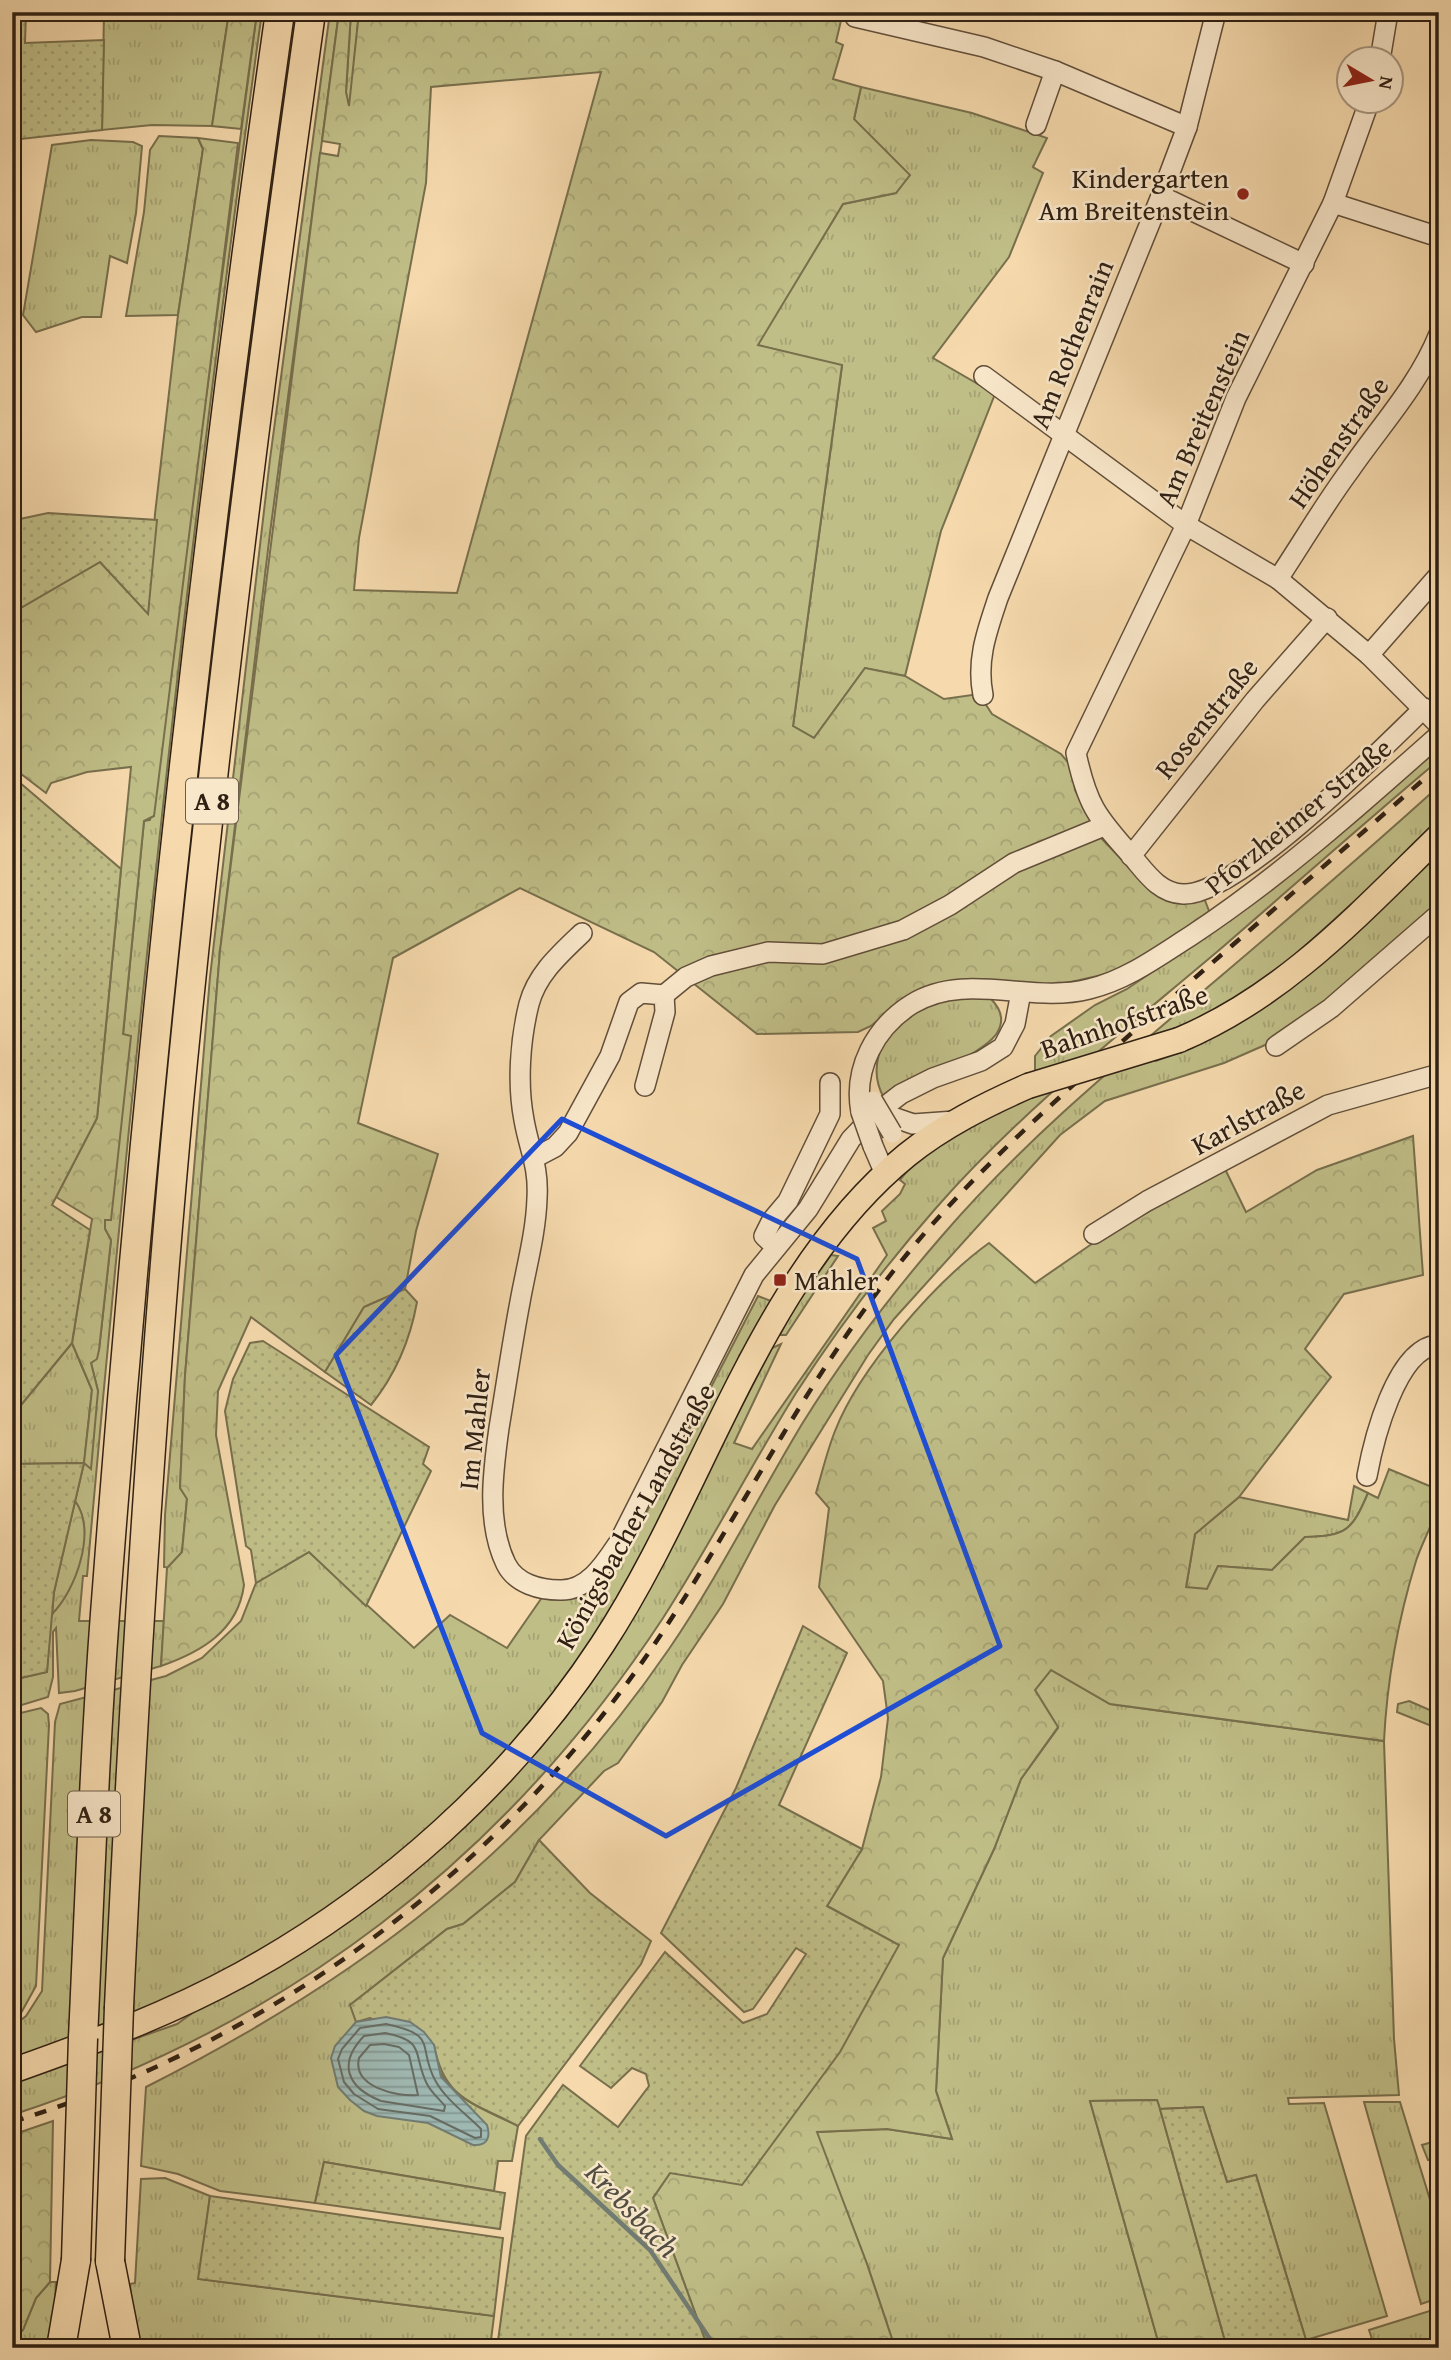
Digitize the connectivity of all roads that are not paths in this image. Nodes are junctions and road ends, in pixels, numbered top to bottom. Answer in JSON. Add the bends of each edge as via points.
{"nodes":[{"id":1,"x":280,"y":12,"type":"edge"},
{"id":2,"x":311,"y":12,"type":"edge"},
{"id":3,"x":1216,"y":12,"type":"edge"},
{"id":4,"x":1388,"y":12,"type":"edge"},
{"id":5,"x":855,"y":17,"type":"dead end"},
{"id":6,"x":1382,"y":46,"type":"edge"},
{"id":7,"x":1055,"y":71,"type":"junction"},
{"id":8,"x":1364,"y":116,"type":"edge"},
{"id":9,"x":1036,"y":125,"type":"dead end"},
{"id":10,"x":1187,"y":127,"type":"junction"},
{"id":11,"x":1161,"y":196,"type":"junction"},
{"id":12,"x":1334,"y":203,"type":"junction"},
{"id":13,"x":1439,"y":237,"type":"edge"},
{"id":14,"x":1304,"y":264,"type":"junction"},
{"id":15,"x":1439,"y":334,"type":"edge"},
{"id":16,"x":984,"y":376,"type":"dead end"},
{"id":17,"x":1067,"y":434,"type":"junction"},
{"id":18,"x":1186,"y":525,"type":"junction"},
{"id":19,"x":1439,"y":575,"type":"edge"},
{"id":20,"x":1278,"y":579,"type":"junction"},
{"id":21,"x":1327,"y":618,"type":"junction"},
{"id":22,"x":1369,"y":655,"type":"junction"},
{"id":23,"x":983,"y":695,"type":"dead end"},
{"id":24,"x":1424,"y":708,"type":"junction"},
{"id":25,"x":1439,"y":725,"type":"edge"},
{"id":26,"x":1439,"y":735,"type":"edge"},
{"id":27,"x":1104,"y":826,"type":"junction"},
{"id":28,"x":1439,"y":836,"type":"edge"},
{"id":29,"x":1131,"y":856,"type":"junction"},
{"id":30,"x":1439,"y":914,"type":"edge"},
{"id":31,"x":582,"y":933,"type":"dead end"},
{"id":32,"x":1021,"y":992,"type":"junction"},
{"id":33,"x":664,"y":995,"type":"junction"},
{"id":34,"x":1276,"y":1046,"type":"dead end"},
{"id":35,"x":1439,"y":1074,"type":"edge"},
{"id":36,"x":830,"y":1083,"type":"dead end"},
{"id":37,"x":645,"y":1086,"type":"dead end"},
{"id":38,"x":872,"y":1109,"type":"junction"},
{"id":39,"x":956,"y":1121,"type":"junction"},
{"id":40,"x":897,"y":1127,"type":"junction"},
{"id":41,"x":907,"y":1155,"type":"junction"},
{"id":42,"x":536,"y":1157,"type":"junction"},
{"id":43,"x":885,"y":1174,"type":"junction"},
{"id":44,"x":1094,"y":1234,"type":"dead end"},
{"id":45,"x":776,"y":1247,"type":"junction"},
{"id":46,"x":1439,"y":1345,"type":"edge"},
{"id":47,"x":1367,"y":1476,"type":"dead end"},
{"id":48,"x":12,"y":2071,"type":"edge"},
{"id":49,"x":76,"y":2260,"type":"junction"},
{"id":50,"x":110,"y":2261,"type":"junction"},
{"id":51,"x":61,"y":2348,"type":"edge"},
{"id":52,"x":74,"y":2348,"type":"edge"},
{"id":53,"x":109,"y":2348,"type":"edge"},
{"id":54,"x":127,"y":2348,"type":"edge"}],
"edges":[{"from":1,"to":49,"type":"highway","number":"A 8","bridge":true,"via":[[179,807],[136,1242],[107,1590]]},
{"from":2,"to":50,"type":"highway","number":"A 8","bridge":true,"via":[[260,400],[170,1201],[141,1592]]},
{"from":3,"to":10,"type":"street","name":"Am Rothenrain"},
{"from":4,"to":6,"type":"street"},
{"from":5,"to":7,"type":"street","via":[[984,47]]},
{"from":7,"to":9,"type":"street"},
{"from":7,"to":10,"type":"street"},
{"from":8,"to":12,"type":"street","name":"Am Breitenstein"},
{"from":10,"to":11,"type":"street","name":"Am Rothenrain"},
{"from":11,"to":14,"type":"street"},
{"from":11,"to":17,"type":"street","name":"Am Rothenrain"},
{"from":12,"to":13,"type":"street"},
{"from":12,"to":14,"type":"street","name":"Am Breitenstein"},
{"from":14,"to":18,"type":"street","name":"Am Breitenstein","via":[[1237,398]]},
{"from":15,"to":20,"type":"street","name":"Höhenstraße","via":[[1394,414],[1350,469]]},
{"from":16,"to":17,"type":"street"},
{"from":17,"to":18,"type":"street"},
{"from":17,"to":23,"type":"street","name":"Am Rothenrain","via":[[1017,549],[983,646],[979,673]]},
{"from":18,"to":20,"type":"street"},
{"from":18,"to":27,"type":"street","name":"Am Breitenstein","via":[[1076,753],[1083,785]]},
{"from":19,"to":22,"type":"street"},
{"from":20,"to":21,"type":"street"},
{"from":21,"to":22,"type":"street"},
{"from":21,"to":29,"type":"street","name":"Rosenstraße"},
{"from":22,"to":24,"type":"street"},
{"from":24,"to":25,"type":"street"},
{"from":24,"to":29,"type":"street","via":[[1339,791],[1225,879],[1184,894],[1162,890]]},
{"from":26,"to":32,"type":"street","name":"Pforzheimer Straße","via":[[1293,863],[1153,961],[1087,990]]},
{"from":27,"to":29,"type":"street"},
{"from":27,"to":33,"type":"street","via":[[1014,863],[903,930],[823,954],[768,952],[711,966]]},
{"from":28,"to":39,"type":"main road","name":"Bahnhofstraße","bridge":true,"via":[[1298,971],[1224,1020],[1179,1040],[1028,1086]]},
{"from":30,"to":34,"type":"street","via":[[1331,1008]]},
{"from":31,"to":42,"type":"street","name":"Im Mahler","via":[[547,966],[529,1003],[520,1090]]},
{"from":32,"to":38,"type":"street","name":"Pforzheimer Straße","via":[[957,989],[930,994],[896,1015],[869,1049],[863,1069],[858,1092]]},
{"from":32,"to":45,"type":"street","name":"Im Mahler","via":[[1015,1024],[1003,1046],[981,1061],[910,1089],[875,1114],[851,1139],[808,1209]]},
{"from":33,"to":37,"type":"street","via":[[665,1012]]},
{"from":33,"to":42,"type":"street","via":[[641,993],[629,1002],[610,1056],[580,1114],[555,1147]]},
{"from":35,"to":44,"type":"street","name":"Karlstraße","via":[[1328,1105],[1146,1201]]},
{"from":36,"to":45,"type":"street","via":[[830,1114],[788,1200],[764,1236]]},
{"from":38,"to":40,"type":"street","bridge":true},
{"from":38,"to":43,"type":"street","name":"Pforzheimer Straße","bridge":true,"via":[[873,1146]]},
{"from":39,"to":40,"type":"street"},
{"from":39,"to":41,"type":"main road","name":"Bahnhofstraße"},
{"from":40,"to":41,"type":"street"},
{"from":41,"to":43,"type":"main road","name":"Königsbacher Landstraße"},
{"from":42,"to":45,"type":"street","name":"Im Mahler","via":[[535,1221],[492,1467],[495,1520],[507,1565],[542,1590],[567,1591],[580,1585],[598,1572],[619,1542],[738,1304]]},
{"from":43,"to":48,"type":"main road","name":"Königsbacher Landstraße","via":[[842,1220],[793,1288],[649,1564],[601,1646],[543,1724],[485,1788],[390,1875],[277,1954],[149,2019]]},
{"from":46,"to":47,"type":"street","via":[[1419,1352],[1398,1381],[1375,1430]]},
{"from":49,"to":51,"type":"highway"},
{"from":49,"to":52,"type":"highway","number":"A 8"},
{"from":50,"to":53,"type":"highway","number":"A 8"},
{"from":50,"to":54,"type":"highway"}]}
